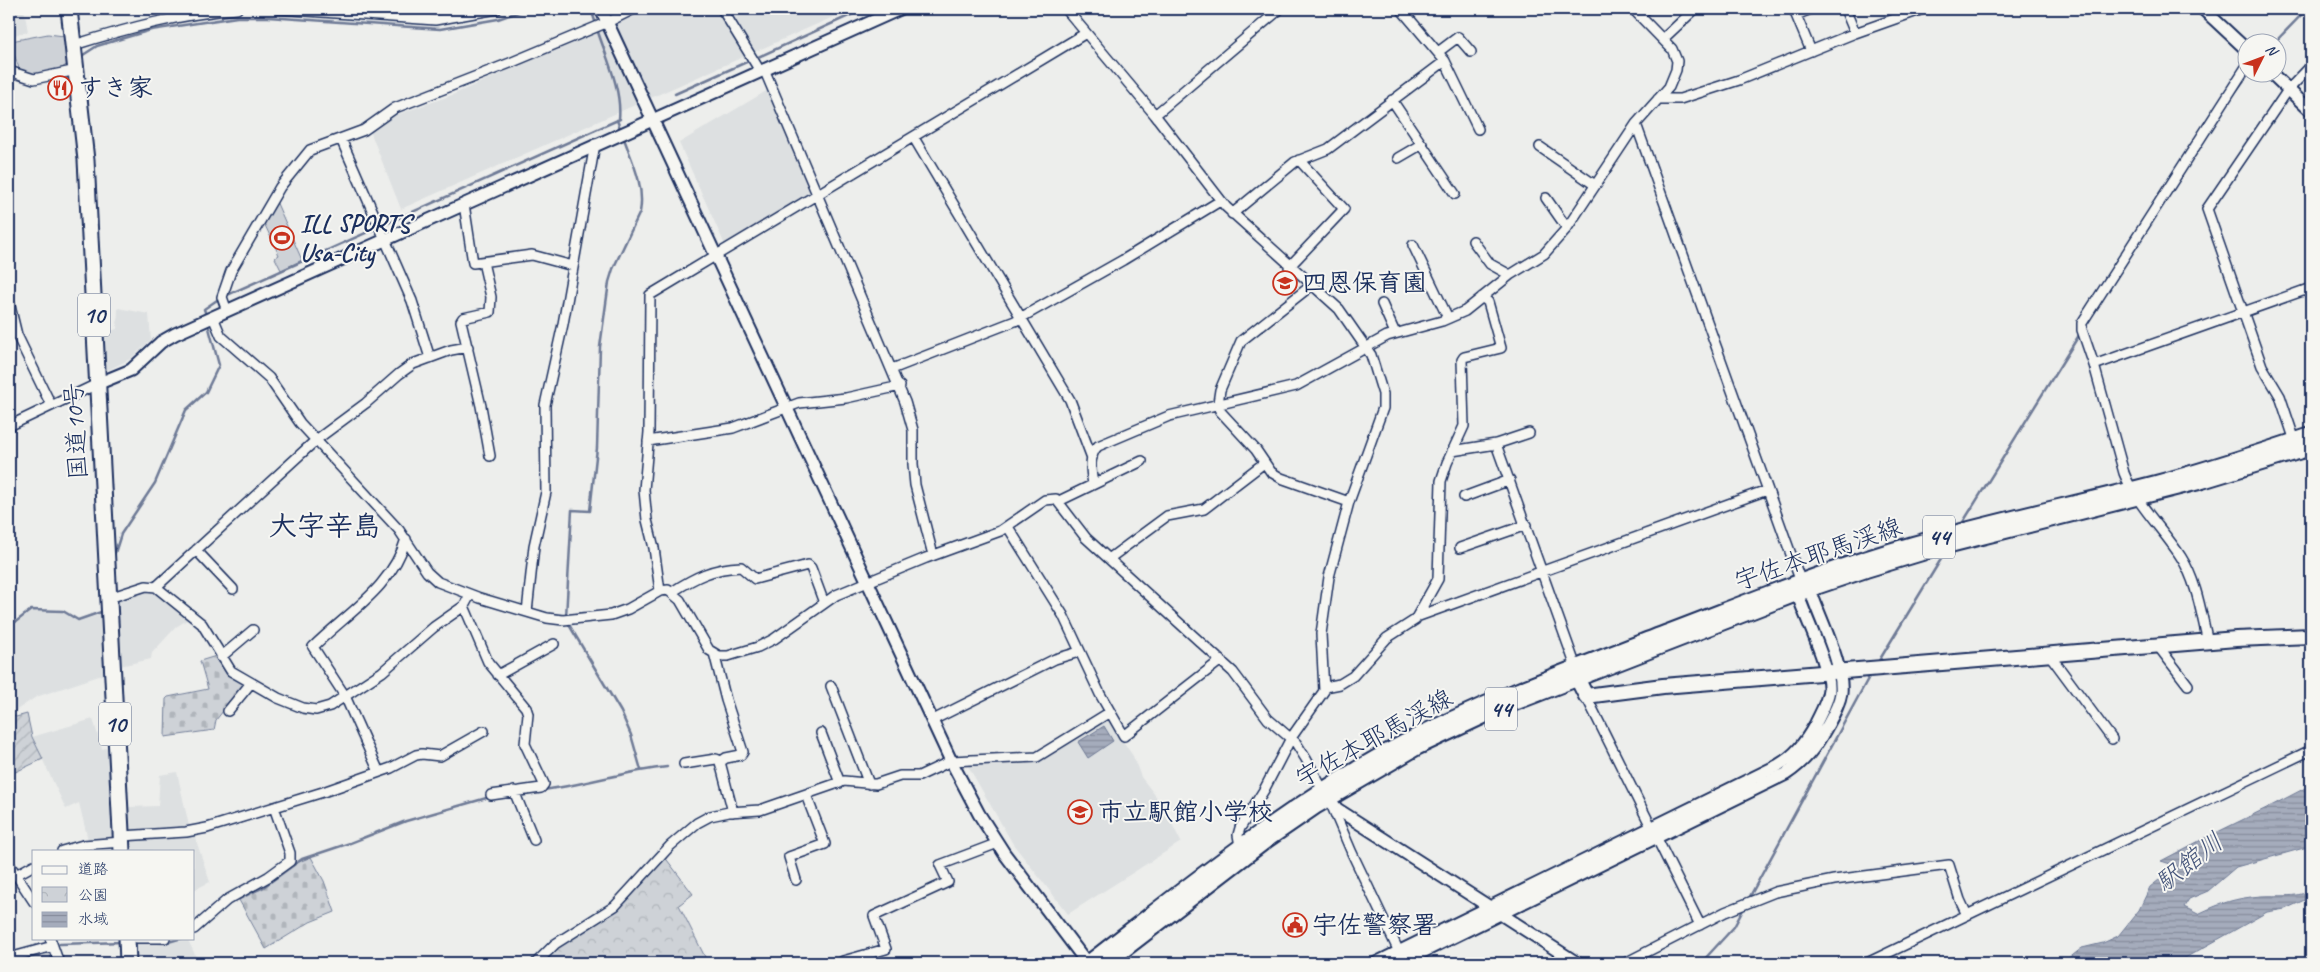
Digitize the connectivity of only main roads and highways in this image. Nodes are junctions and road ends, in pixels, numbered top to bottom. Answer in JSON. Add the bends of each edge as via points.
{"nodes":[{"id":1,"x":69,"y":9,"type":"edge"},
{"id":2,"x":2311,"y":435,"type":"edge"},
{"id":3,"x":2311,"y":448,"type":"edge"},
{"id":4,"x":2135,"y":493,"type":"junction"},
{"id":5,"x":1802,"y":586,"type":"junction"},
{"id":6,"x":2311,"y":636,"type":"edge"},
{"id":7,"x":1577,"y":672,"type":"junction"},
{"id":8,"x":1327,"y":798,"type":"junction"},
{"id":9,"x":122,"y":843,"type":"edge"},
{"id":10,"x":127,"y":940,"type":"edge"},
{"id":11,"x":128,"y":963,"type":"edge"},
{"id":12,"x":1087,"y":963,"type":"edge"},
{"id":13,"x":1107,"y":963,"type":"edge"}],
"edges":[{"from":1,"to":9,"type":"highway","name":"国道10号","number":"10","via":[[86,160]]},
{"from":2,"to":4,"type":"main road","name":"宇佐本耶馬渓線","number":"44"},
{"from":3,"to":4,"type":"main road","name":"宇佐本耶馬渓線","number":"44","via":[[2199,482]]},
{"from":4,"to":5,"type":"main road","name":"宇佐本耶馬渓線","number":"44"},
{"from":4,"to":5,"type":"main road","name":"宇佐本耶馬渓線","number":"44","via":[[1944,536],[1882,554]]},
{"from":5,"to":7,"type":"main road","name":"宇佐本耶馬渓線","number":"44"},
{"from":6,"to":7,"type":"main road","via":[[1663,686],[1586,696]]},
{"from":7,"to":8,"type":"main road","name":"宇佐本耶馬渓線","number":"44","via":[[1468,711],[1424,732],[1374,758]]},
{"from":8,"to":12,"type":"main road","name":"宇佐本耶馬渓線","number":"44","via":[[1240,846]]},
{"from":8,"to":13,"type":"main road","name":"宇佐本耶馬渓線","number":"44"},
{"from":10,"to":11,"type":"highway"}]}
